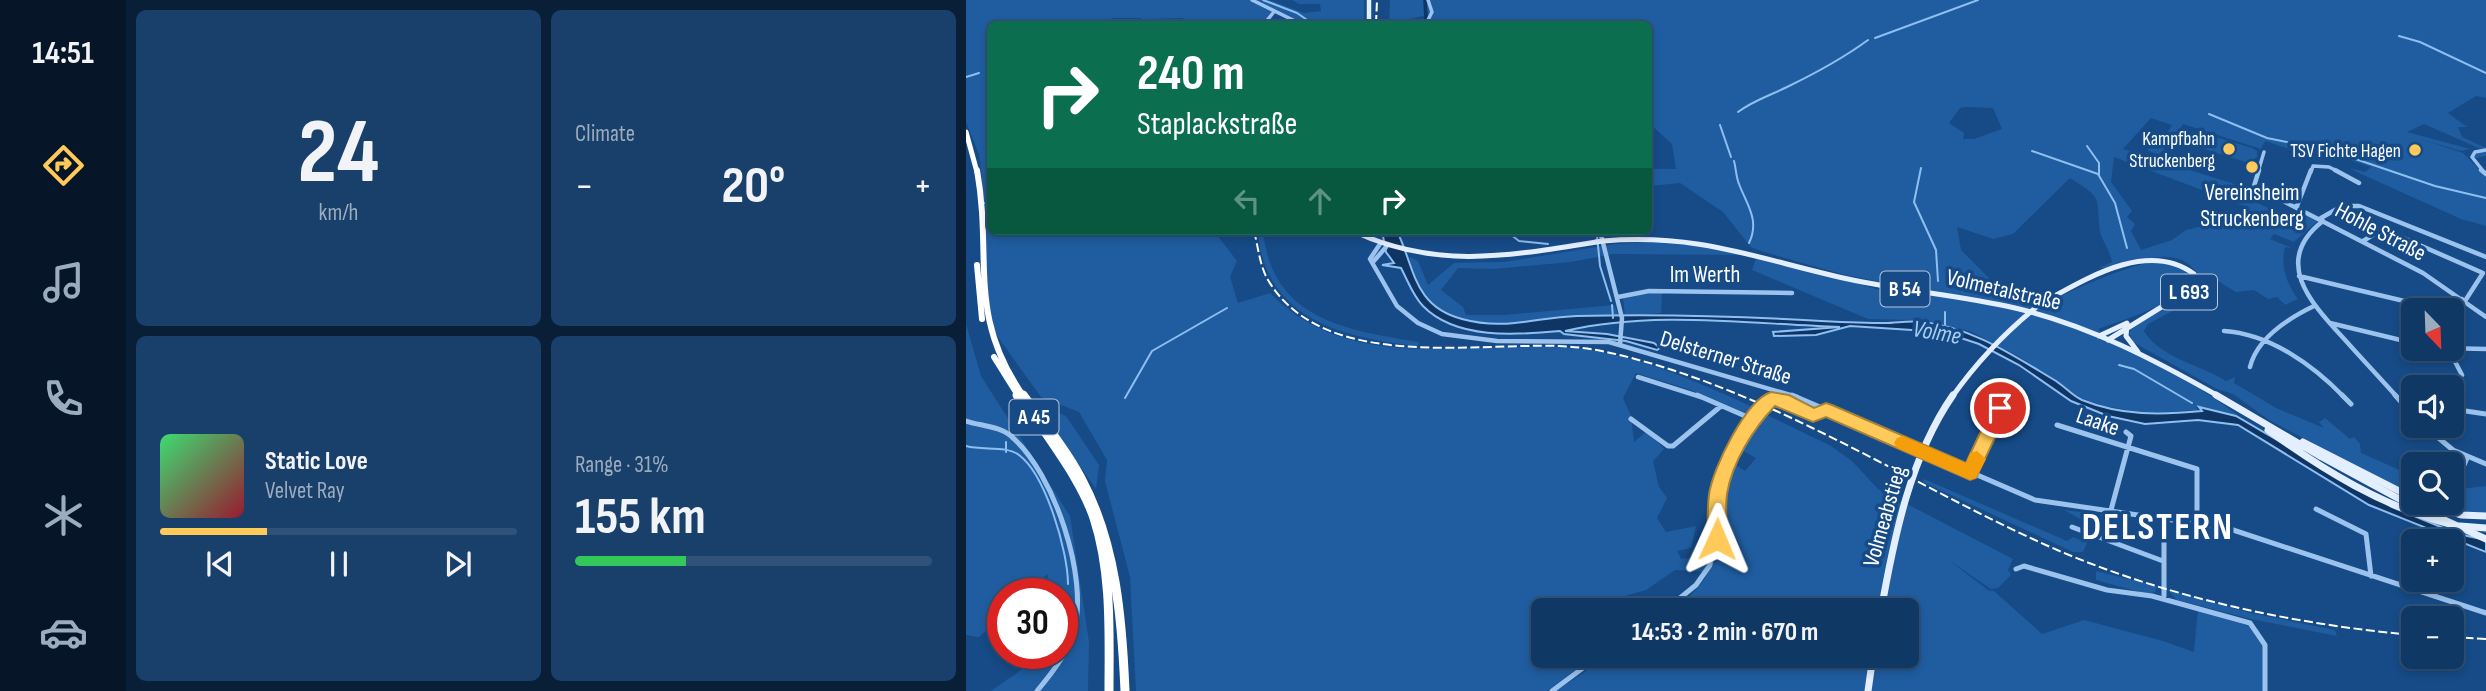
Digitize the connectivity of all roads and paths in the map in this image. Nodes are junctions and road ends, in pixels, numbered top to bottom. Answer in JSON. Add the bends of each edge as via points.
{"nodes":[{"id":1,"x":1252,"y":0,"type":"edge"},
{"id":2,"x":1369,"y":0,"type":"edge"},
{"id":3,"x":1428,"y":0,"type":"edge"},
{"id":4,"x":1273,"y":13,"type":"junction"},
{"id":5,"x":1266,"y":21,"type":"edge"},
{"id":6,"x":1293,"y":21,"type":"edge"},
{"id":7,"x":1369,"y":21,"type":"edge"},
{"id":8,"x":1428,"y":21,"type":"edge"},
{"id":9,"x":966,"y":132,"type":"edge"},
{"id":10,"x":966,"y":147,"type":"edge"},
{"id":11,"x":2486,"y":150,"type":"edge"},
{"id":12,"x":2263,"y":152,"type":"dead end"},
{"id":13,"x":976,"y":172,"type":"junction"},
{"id":14,"x":2486,"y":174,"type":"edge"},
{"id":15,"x":2359,"y":183,"type":"dead end"},
{"id":16,"x":2297,"y":206,"type":"junction"},
{"id":17,"x":2322,"y":220,"type":"junction"},
{"id":18,"x":979,"y":233,"type":"junction"},
{"id":19,"x":1361,"y":235,"type":"edge"},
{"id":20,"x":1600,"y":235,"type":"edge"},
{"id":21,"x":2363,"y":241,"type":"junction"},
{"id":22,"x":1383,"y":246,"type":"junction"},
{"id":23,"x":2486,"y":257,"type":"edge"},
{"id":24,"x":2298,"y":276,"type":"junction"},
{"id":25,"x":1792,"y":293,"type":"dead end"},
{"id":26,"x":1618,"y":297,"type":"junction"},
{"id":27,"x":2460,"y":298,"type":"edge"},
{"id":28,"x":2464,"y":299,"type":"edge"},
{"id":29,"x":2401,"y":301,"type":"edge"},
{"id":30,"x":2464,"y":301,"type":"edge"},
{"id":31,"x":2314,"y":306,"type":"junction"},
{"id":32,"x":2486,"y":317,"type":"edge"},
{"id":33,"x":2135,"y":320,"type":"junction"},
{"id":34,"x":2329,"y":323,"type":"junction"},
{"id":35,"x":2127,"y":325,"type":"junction"},
{"id":36,"x":2224,"y":331,"type":"dead end"},
{"id":37,"x":2099,"y":336,"type":"junction"},
{"id":38,"x":1621,"y":340,"type":"junction"},
{"id":39,"x":2108,"y":340,"type":"junction"},
{"id":40,"x":2401,"y":340,"type":"edge"},
{"id":41,"x":2266,"y":342,"type":"junction"},
{"id":42,"x":2464,"y":349,"type":"edge"},
{"id":43,"x":2486,"y":349,"type":"edge"},
{"id":44,"x":2139,"y":353,"type":"junction"},
{"id":45,"x":2454,"y":361,"type":"edge"},
{"id":46,"x":2250,"y":367,"type":"dead end"},
{"id":47,"x":2462,"y":375,"type":"dead end"},
{"id":48,"x":1638,"y":377,"type":"dead end"},
{"id":49,"x":2008,"y":401,"type":"dead end"},
{"id":50,"x":2401,"y":402,"type":"edge"},
{"id":51,"x":2351,"y":404,"type":"dead end"},
{"id":52,"x":1722,"y":406,"type":"junction"},
{"id":53,"x":1826,"y":410,"type":"junction"},
{"id":54,"x":2464,"y":411,"type":"edge"},
{"id":55,"x":2486,"y":414,"type":"edge"},
{"id":56,"x":2253,"y":417,"type":"junction"},
{"id":57,"x":1631,"y":419,"type":"dead end"},
{"id":58,"x":1752,"y":419,"type":"junction"},
{"id":59,"x":966,"y":421,"type":"edge"},
{"id":60,"x":2057,"y":425,"type":"dead end"},
{"id":61,"x":2270,"y":427,"type":"junction"},
{"id":62,"x":2126,"y":432,"type":"dead end"},
{"id":63,"x":2439,"y":438,"type":"edge"},
{"id":64,"x":2128,"y":449,"type":"junction"},
{"id":65,"x":2467,"y":458,"type":"junction"},
{"id":66,"x":2486,"y":464,"type":"edge"},
{"id":67,"x":2464,"y":465,"type":"edge"},
{"id":68,"x":1970,"y":472,"type":"junction"},
{"id":69,"x":2401,"y":492,"type":"edge"},
{"id":70,"x":2316,"y":509,"type":"dead end"},
{"id":71,"x":2111,"y":510,"type":"junction"},
{"id":72,"x":2461,"y":515,"type":"edge"},
{"id":73,"x":2486,"y":516,"type":"edge"},
{"id":74,"x":2164,"y":518,"type":"junction"},
{"id":75,"x":2197,"y":523,"type":"junction"},
{"id":76,"x":2072,"y":527,"type":"dead end"},
{"id":77,"x":2486,"y":528,"type":"edge"},
{"id":78,"x":2486,"y":539,"type":"edge"},
{"id":79,"x":2163,"y":561,"type":"junction"},
{"id":80,"x":2016,"y":569,"type":"dead end"},
{"id":81,"x":2371,"y":576,"type":"junction"},
{"id":82,"x":2164,"y":596,"type":"junction"},
{"id":83,"x":1680,"y":598,"type":"edge"},
{"id":84,"x":1884,"y":598,"type":"edge"},
{"id":85,"x":2486,"y":613,"type":"edge"},
{"id":86,"x":1583,"y":668,"type":"edge"},
{"id":87,"x":1872,"y":668,"type":"edge"},
{"id":88,"x":1037,"y":691,"type":"edge"},
{"id":89,"x":1108,"y":691,"type":"edge"},
{"id":90,"x":1125,"y":691,"type":"edge"},
{"id":91,"x":1552,"y":691,"type":"edge"},
{"id":92,"x":1868,"y":691,"type":"edge"},
{"id":93,"x":2265,"y":691,"type":"edge"}],
"edges":[{"from":1,"to":4,"type":"street"},
{"from":2,"to":7,"type":"main road"},
{"from":3,"to":8,"type":"street","via":[[1432,12]]},
{"from":4,"to":5,"type":"street"},
{"from":4,"to":6,"type":"street"},
{"from":9,"to":13,"type":"highway","number":"A 45"},
{"from":10,"to":13,"type":"highway","number":"A 45"},
{"from":11,"to":14,"type":"street","via":[[2472,157]]},
{"from":12,"to":16,"type":"street","name":"Hohle Straße","via":[[2253,186]]},
{"from":13,"to":18,"type":"highway","number":"A 45"},
{"from":15,"to":16,"type":"street","via":[[2329,167],[2314,166]]},
{"from":16,"to":17,"type":"street","name":"Hohle Straße"},
{"from":17,"to":21,"type":"street","name":"Hohle Straße"},
{"from":17,"to":23,"type":"street","via":[[2342,206],[2359,206]]},
{"from":17,"to":24,"type":"street","via":[[2300,244]]},
{"from":18,"to":89,"type":"highway","number":"A 45","via":[[978,289],[988,344],[1003,376],[1078,483],[1097,528],[1104,579]]},
{"from":18,"to":90,"type":"highway","number":"A 45","via":[[985,314],[992,340],[1009,374],[1083,481],[1099,516],[1115,573]]},
{"from":19,"to":22,"type":"main road","number":"B 54"},
{"from":20,"to":26,"type":"street","via":[[1602,254]]},
{"from":21,"to":27,"type":"street","name":"Hohle Straße","via":[[2423,272]]},
{"from":21,"to":28,"type":"street","via":[[2383,229],[2483,273]]},
{"from":22,"to":37,"type":"main road","name":"Volmetalstraße","number":"B 54","via":[[1479,259],[1599,241],[1661,237],[1719,243],[1864,282],[2006,305]]},
{"from":22,"to":38,"type":"street","name":"Delsterner Straße","via":[[1373,263],[1388,293],[1405,314],[1444,334],[1483,339]]},
{"from":24,"to":29,"type":"street"},
{"from":24,"to":31,"type":"street"},
{"from":25,"to":26,"type":"street","name":"Im Werth","via":[[1649,291]]},
{"from":26,"to":38,"type":"street"},
{"from":30,"to":32,"type":"street","name":"Hohle Straße"},
{"from":31,"to":34,"type":"street"},
{"from":31,"to":41,"type":"street","via":[[2291,318]]},
{"from":33,"to":35,"type":"main road","name":"Volmeabstieg","number":"L 693"},
{"from":33,"to":37,"type":"main road","name":"Volmeabstieg","number":"L 693"},
{"from":33,"to":84,"type":"main road","name":"Volmeabstieg","number":"L 693","bridge":true,"via":[[2187,293],[2195,284],[2194,274],[2176,261],[2149,261],[2090,278],[2040,304],[1993,341],[1948,401],[1918,466],[1898,523]]},
{"from":34,"to":40,"type":"street"},
{"from":34,"to":50,"type":"street"},
{"from":35,"to":39,"type":"main road","name":"Volmeabstieg","number":"L 693"},
{"from":35,"to":44,"type":"main road","via":[[2126,336]]},
{"from":36,"to":41,"type":"street"},
{"from":37,"to":39,"type":"main road","name":"Volmetalstraße","number":"B 54"},
{"from":38,"to":53,"type":"street","name":"Delsterner Straße"},
{"from":39,"to":44,"type":"main road","name":"Volmetalstraße","number":"B 54"},
{"from":41,"to":46,"type":"street"},
{"from":41,"to":51,"type":"street","via":[[2301,362]]},
{"from":42,"to":43,"type":"street"},
{"from":44,"to":56,"type":"main road","name":"Volmetalstraße","number":"B 54"},
{"from":45,"to":47,"type":"street"},
{"from":48,"to":52,"type":"street"},
{"from":49,"to":68,"type":"street","via":[[2000,408]]},
{"from":52,"to":57,"type":"street","via":[[1673,446]]},
{"from":52,"to":58,"type":"street"},
{"from":53,"to":58,"type":"street","bridge":true,"via":[[1813,415],[1783,399],[1766,402]]},
{"from":53,"to":68,"type":"street","name":"Delsterner Straße"},
{"from":54,"to":55,"type":"street"},
{"from":56,"to":61,"type":"main road","name":"Volmetalstraße","number":"B 54"},
{"from":56,"to":77,"type":"main road","bridge":true,"via":[[2297,449],[2428,519]]},
{"from":58,"to":83,"type":"street","via":[[1718,493],[1718,534],[1706,573]]},
{"from":59,"to":88,"type":"street","via":[[1004,432],[1019,444],[1054,504],[1069,550],[1076,621],[1065,650]]},
{"from":60,"to":64,"type":"street","name":"Laake"},
{"from":61,"to":69,"type":"main road"},
{"from":61,"to":78,"type":"main road","name":"Volmetalstraße","number":"B 54","bridge":true,"via":[[2394,496]]},
{"from":62,"to":64,"type":"street","name":"Laake","via":[[2131,436]]},
{"from":63,"to":65,"type":"street"},
{"from":64,"to":71,"type":"street"},
{"from":64,"to":75,"type":"street","name":"Laake","via":[[2197,470]]},
{"from":65,"to":66,"type":"street"},
{"from":65,"to":67,"type":"street"},
{"from":68,"to":71,"type":"street","name":"Delsterner Straße","via":[[2035,500]]},
{"from":70,"to":81,"type":"street","via":[[2366,534]]},
{"from":71,"to":74,"type":"street","name":"Delsterner Straße"},
{"from":72,"to":73,"type":"main road"},
{"from":74,"to":75,"type":"street","name":"Delsterner Straße"},
{"from":74,"to":79,"type":"street"},
{"from":75,"to":81,"type":"street","name":"Delsterner Straße","via":[[2242,532]]},
{"from":76,"to":79,"type":"street"},
{"from":79,"to":82,"type":"street"},
{"from":80,"to":82,"type":"street","via":[[2024,566],[2143,597]]},
{"from":81,"to":85,"type":"street","name":"Delsterner Straße"},
{"from":82,"to":93,"type":"street","via":[[2258,629],[2265,642]]},
{"from":86,"to":91,"type":"street"},
{"from":87,"to":92,"type":"main road"}]}
